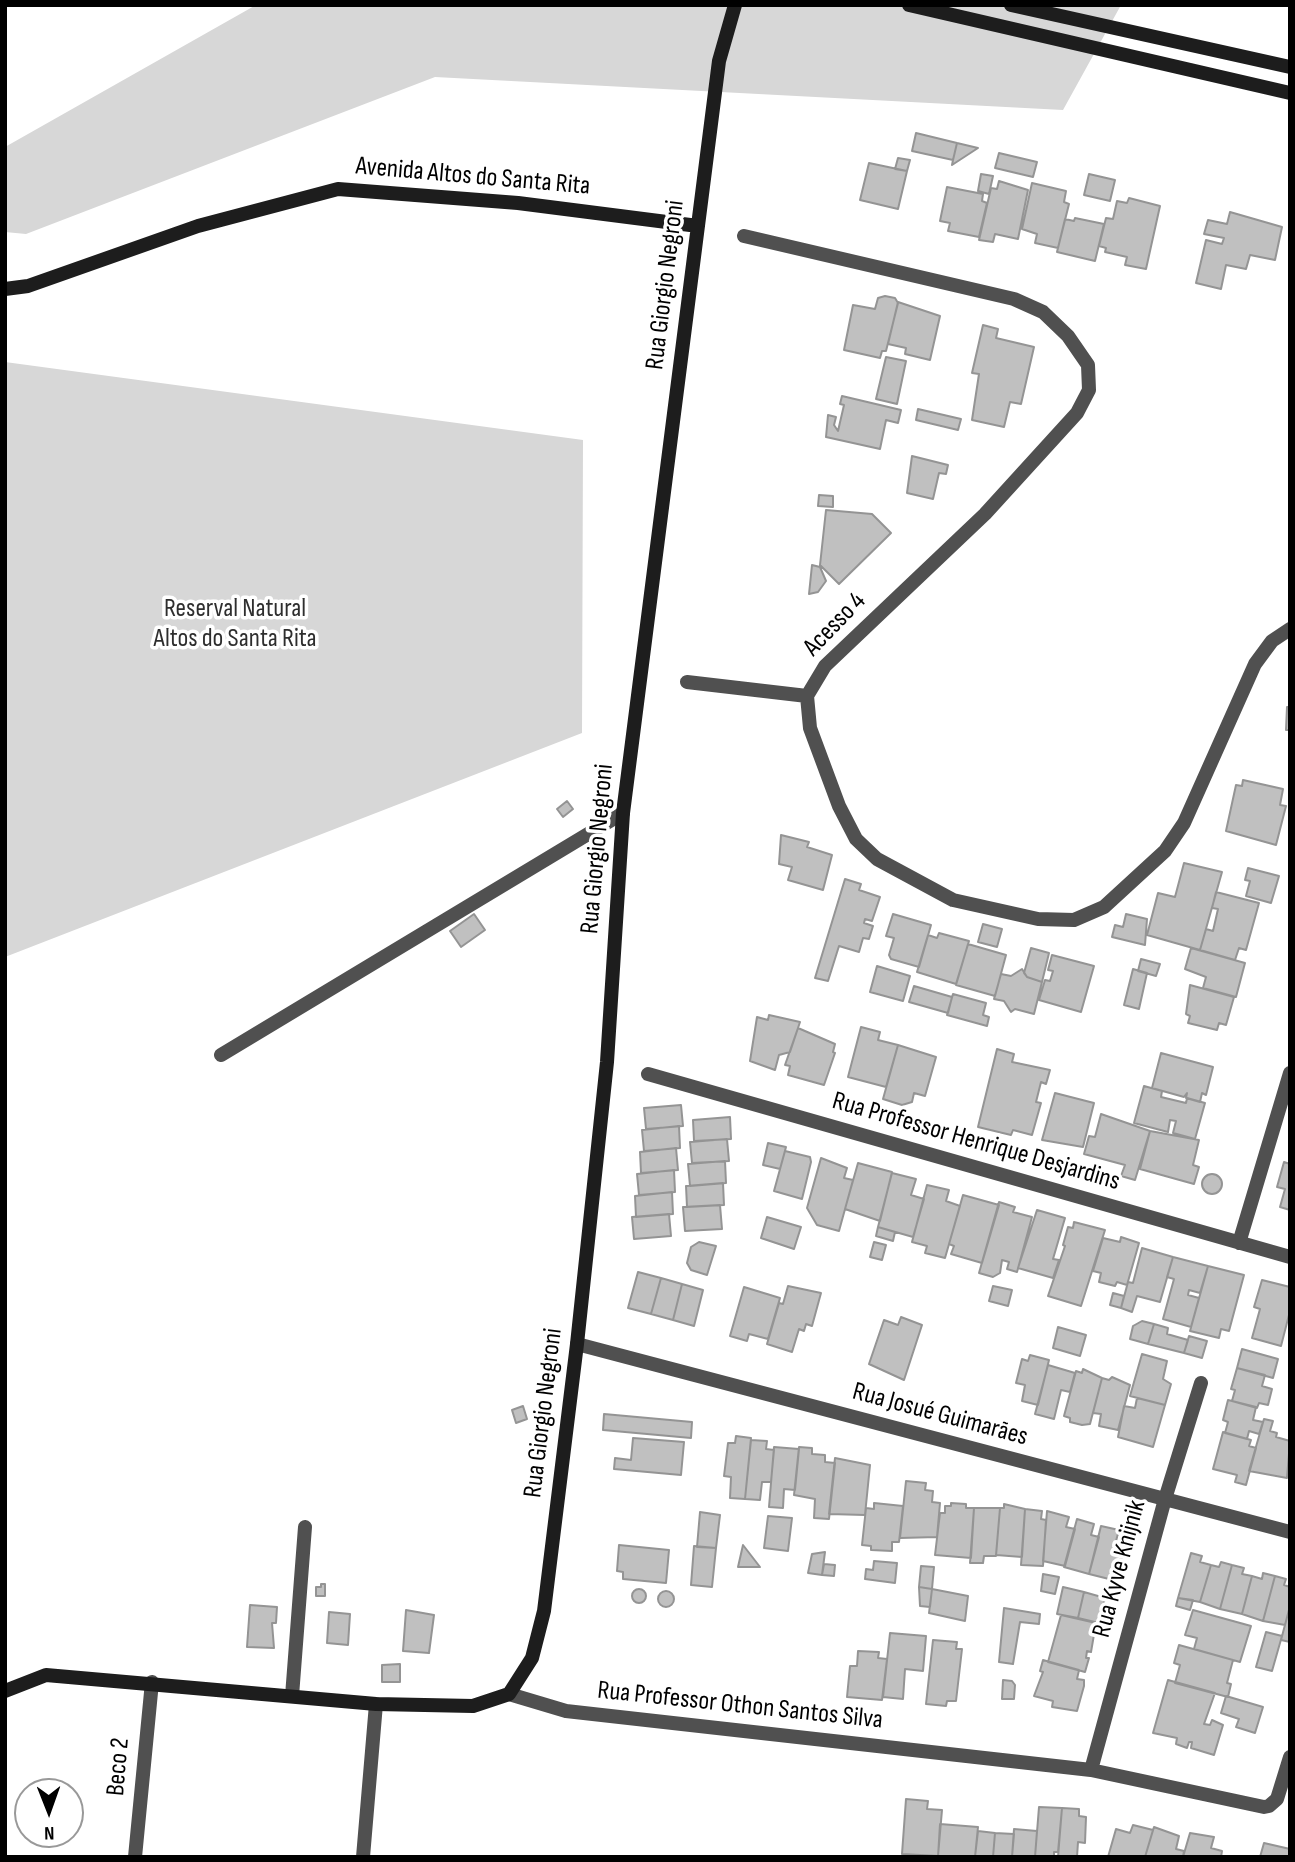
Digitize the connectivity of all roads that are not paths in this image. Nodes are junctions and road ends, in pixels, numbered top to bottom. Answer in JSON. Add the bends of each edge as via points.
{"nodes":[{"id":1,"x":735,"y":5,"type":"edge"},
{"id":2,"x":909,"y":5,"type":"edge"},
{"id":3,"x":1017,"y":7,"type":"edge"},
{"id":4,"x":1019,"y":31,"type":"junction"},
{"id":5,"x":1256,"y":59,"type":"junction"},
{"id":6,"x":1290,"y":67,"type":"edge"},
{"id":7,"x":1250,"y":83,"type":"junction"},
{"id":8,"x":1290,"y":93,"type":"edge"},
{"id":9,"x":698,"y":226,"type":"junction"},
{"id":10,"x":744,"y":236,"type":"dead end"},
{"id":11,"x":5,"y":289,"type":"edge"},
{"id":12,"x":1290,"y":629,"type":"edge"},
{"id":13,"x":687,"y":682,"type":"dead end"},
{"id":14,"x":807,"y":696,"type":"junction"},
{"id":15,"x":623,"y":813,"type":"junction"},
{"id":16,"x":221,"y":1055,"type":"dead end"},
{"id":17,"x":1290,"y":1073,"type":"edge"},
{"id":18,"x":648,"y":1074,"type":"dead end"},
{"id":19,"x":1239,"y":1243,"type":"junction"},
{"id":20,"x":1290,"y":1257,"type":"edge"},
{"id":21,"x":578,"y":1344,"type":"junction"},
{"id":22,"x":1201,"y":1383,"type":"dead end"},
{"id":23,"x":1165,"y":1499,"type":"junction"},
{"id":24,"x":305,"y":1527,"type":"dead end"},
{"id":25,"x":1290,"y":1532,"type":"edge"},
{"id":26,"x":152,"y":1682,"type":"junction"},
{"id":27,"x":5,"y":1691,"type":"edge"},
{"id":28,"x":509,"y":1694,"type":"junction"},
{"id":29,"x":292,"y":1696,"type":"junction"},
{"id":30,"x":376,"y":1704,"type":"junction"},
{"id":31,"x":1290,"y":1757,"type":"edge"},
{"id":32,"x":1091,"y":1770,"type":"junction"},
{"id":33,"x":135,"y":1857,"type":"edge"},
{"id":34,"x":363,"y":1857,"type":"edge"}],
"edges":[{"from":1,"to":9,"type":"street","name":"Rua Giorgio Negroni","via":[[719,61]]},
{"from":2,"to":4,"type":"street"},
{"from":3,"to":4,"type":"street"},
{"from":3,"to":5,"type":"street"},
{"from":4,"to":7,"type":"street"},
{"from":5,"to":6,"type":"street"},
{"from":5,"to":7,"type":"street"},
{"from":7,"to":8,"type":"street"},
{"from":9,"to":11,"type":"street","name":"Avenida Altos do Santa Rita","via":[[518,203],[338,189],[198,226],[28,286]]},
{"from":9,"to":15,"type":"street","name":"Rua Giorgio Negroni"},
{"from":10,"to":14,"type":"street","name":"Acesso 4","via":[[1014,299],[1043,312],[1068,336],[1087,365],[1089,390],[1077,414],[985,514],[825,666]]},
{"from":12,"to":14,"type":"street","name":"Acesso 4","via":[[1272,641],[1255,664],[1184,823],[1165,851],[1104,906],[1074,920],[1038,919],[953,900],[877,859],[856,839],[839,806],[810,728]]},
{"from":13,"to":14,"type":"street"},
{"from":15,"to":16,"type":"street"},
{"from":15,"to":21,"type":"street","name":"Rua Giorgio Negroni","via":[[607,1062]]},
{"from":17,"to":19,"type":"street"},
{"from":18,"to":19,"type":"street","name":"Rua Professor Henrique Desjardins"},
{"from":19,"to":20,"type":"street","name":"Rua Professor Henrique Desjardins"},
{"from":21,"to":23,"type":"street","name":"Rua Josué Guimarães"},
{"from":21,"to":28,"type":"street","name":"Rua Giorgio Negroni","via":[[544,1611],[532,1658]]},
{"from":22,"to":23,"type":"street","name":"Rua Kyve Knijnik"},
{"from":23,"to":25,"type":"street","name":"Rua Josué Guimarães"},
{"from":23,"to":32,"type":"street","name":"Rua Kyve Knijnik"},
{"from":24,"to":29,"type":"street"},
{"from":26,"to":27,"type":"street","via":[[46,1675]]},
{"from":26,"to":29,"type":"street"},
{"from":26,"to":33,"type":"street","name":"Beco 2"},
{"from":28,"to":30,"type":"street","via":[[473,1706]]},
{"from":28,"to":32,"type":"street","name":"Rua Professor Othon Santos Silva","via":[[566,1711]]},
{"from":29,"to":30,"type":"street"},
{"from":30,"to":34,"type":"street"},
{"from":31,"to":32,"type":"street","name":"Rua Professor Othon Santos Silva","via":[[1277,1799],[1269,1806]]}]}
